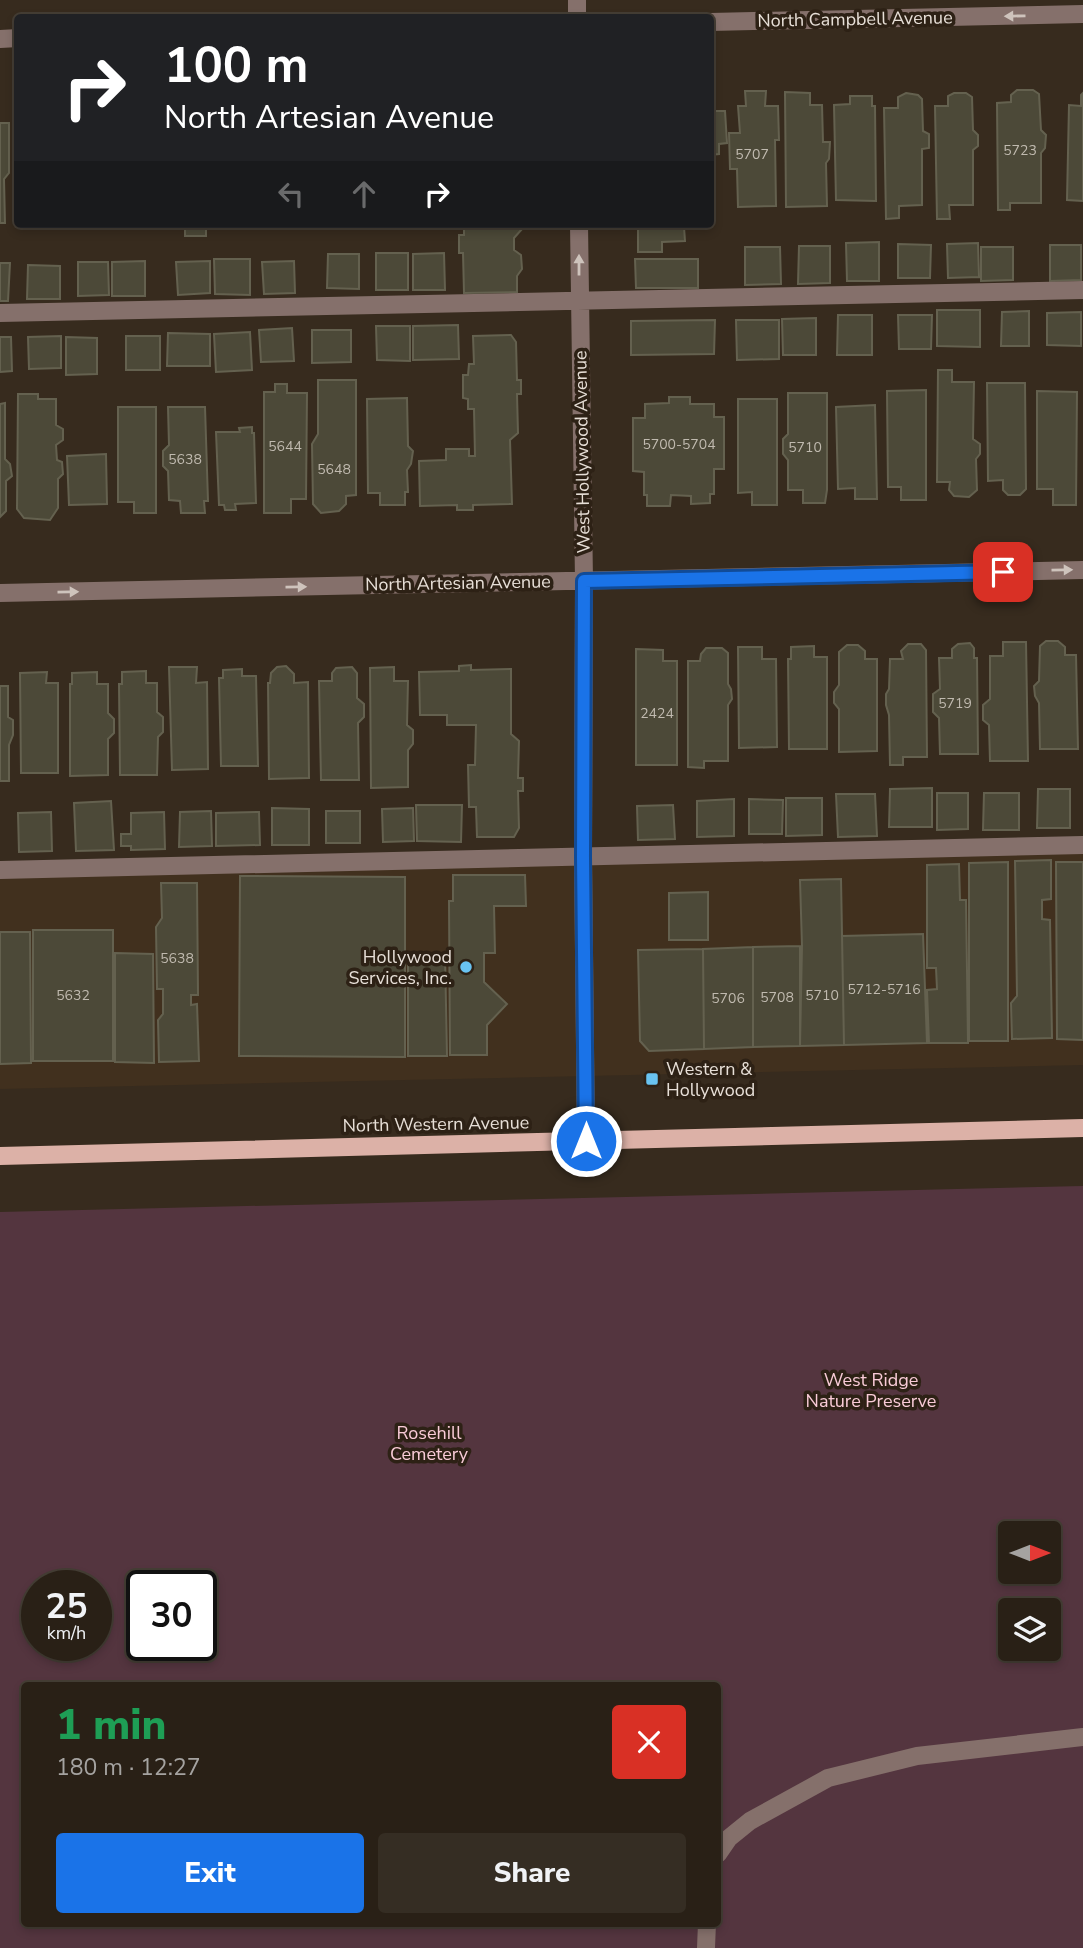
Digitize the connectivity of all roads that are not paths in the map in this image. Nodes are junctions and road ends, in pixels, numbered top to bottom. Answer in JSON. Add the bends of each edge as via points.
{"nodes":[{"id":1,"x":1083,"y":14,"type":"edge"},
{"id":2,"x":714,"y":22,"type":"edge"},
{"id":3,"x":579,"y":228,"type":"edge"},
{"id":4,"x":1083,"y":290,"type":"edge"},
{"id":5,"x":579,"y":300,"type":"junction"},
{"id":6,"x":0,"y":313,"type":"edge"},
{"id":7,"x":1083,"y":570,"type":"edge"},
{"id":8,"x":584,"y":581,"type":"junction"},
{"id":9,"x":0,"y":593,"type":"edge"},
{"id":10,"x":1083,"y":845,"type":"edge"},
{"id":11,"x":583,"y":857,"type":"junction"},
{"id":12,"x":0,"y":870,"type":"edge"},
{"id":13,"x":1083,"y":1128,"type":"edge"},
{"id":14,"x":586,"y":1141,"type":"junction"},
{"id":15,"x":0,"y":1156,"type":"edge"},
{"id":16,"x":1083,"y":1737,"type":"edge"},
{"id":17,"x":721,"y":1850,"type":"edge"},
{"id":18,"x":707,"y":1927,"type":"edge"},
{"id":19,"x":706,"y":1948,"type":"edge"}],
"edges":[{"from":1,"to":2,"type":"street","name":"North Campbell Avenue","one_way":true},
{"from":5,"to":3,"type":"street","name":"West Hollywood Avenue","one_way":true},
{"from":4,"to":5,"type":"street"},
{"from":5,"to":6,"type":"street"},
{"from":5,"to":8,"type":"street","name":"West Hollywood Avenue"},
{"from":8,"to":7,"type":"street","name":"North Artesian Avenue","one_way":true},
{"from":9,"to":8,"type":"street","name":"North Artesian Avenue","one_way":true},
{"from":8,"to":11,"type":"street","name":"West Hollywood Avenue"},
{"from":10,"to":11,"type":"street"},
{"from":11,"to":12,"type":"street"},
{"from":11,"to":14,"type":"street","name":"West Hollywood Avenue"},
{"from":13,"to":14,"type":"main road","name":"North Western Avenue"},
{"from":14,"to":15,"type":"main road","name":"North Western Avenue"},
{"from":16,"to":17,"type":"street","via":[[917,1756],[828,1778],[750,1821]]},
{"from":18,"to":19,"type":"street"}]}
